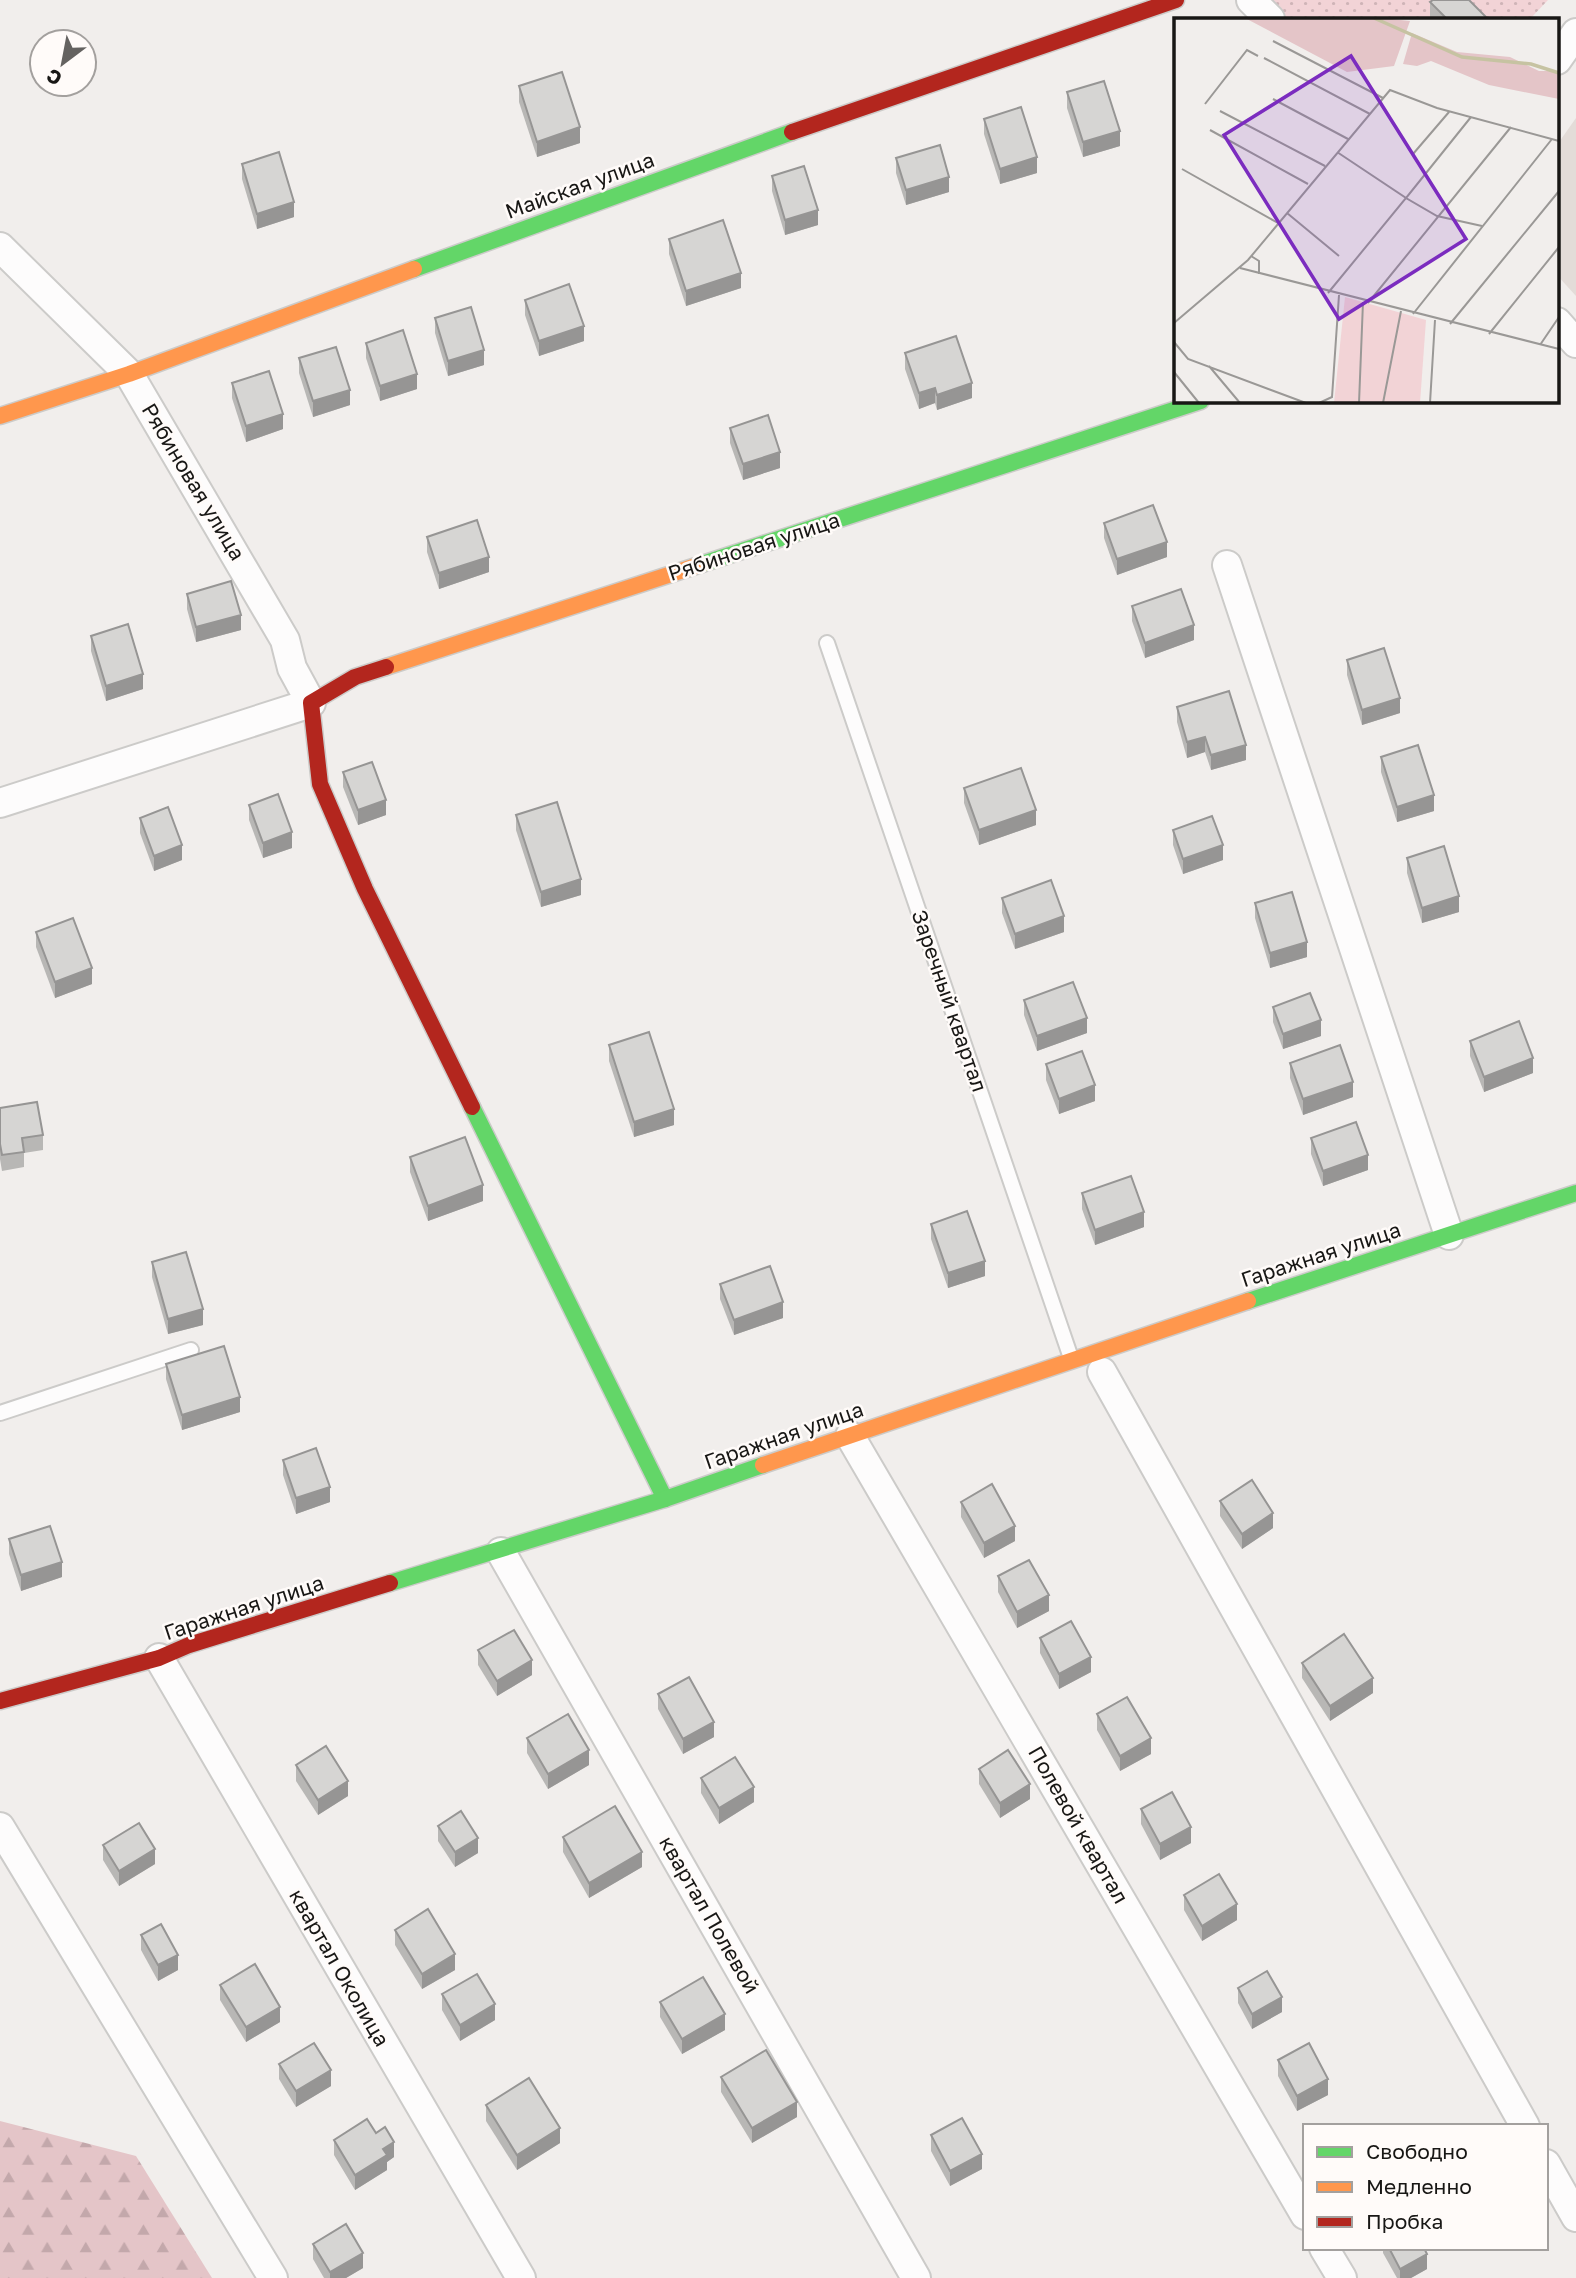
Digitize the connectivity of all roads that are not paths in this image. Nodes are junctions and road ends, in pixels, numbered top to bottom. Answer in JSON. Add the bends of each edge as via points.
{"nodes":[{"id":1,"x":1176,"y":0,"type":"edge"},
{"id":2,"x":1576,"y":33,"type":"edge"},
{"id":3,"x":1558,"y":59,"type":"edge"},
{"id":4,"x":0,"y":247,"type":"edge"},
{"id":5,"x":1558,"y":323,"type":"edge"},
{"id":6,"x":1576,"y":343,"type":"edge"},
{"id":7,"x":129,"y":374,"type":"junction"},
{"id":8,"x":1198,"y":402,"type":"edge"},
{"id":9,"x":0,"y":416,"type":"edge"},
{"id":10,"x":1227,"y":565,"type":"dead end"},
{"id":11,"x":827,"y":643,"type":"dead end"},
{"id":12,"x":311,"y":703,"type":"junction"},
{"id":13,"x":0,"y":803,"type":"edge"},
{"id":14,"x":1576,"y":1194,"type":"edge"},
{"id":15,"x":1449,"y":1235,"type":"junction"},
{"id":16,"x":191,"y":1350,"type":"dead end"},
{"id":17,"x":1072,"y":1359,"type":"junction"},
{"id":18,"x":1102,"y":1372,"type":"dead end"},
{"id":19,"x":0,"y":1413,"type":"edge"},
{"id":20,"x":850,"y":1436,"type":"junction"},
{"id":21,"x":665,"y":1499,"type":"junction"},
{"id":22,"x":501,"y":1552,"type":"junction"},
{"id":23,"x":159,"y":1658,"type":"junction"},
{"id":24,"x":0,"y":1701,"type":"edge"},
{"id":25,"x":0,"y":1827,"type":"edge"},
{"id":26,"x":1524,"y":2124,"type":"edge"},
{"id":27,"x":1548,"y":2168,"type":"edge"},
{"id":28,"x":1303,"y":2212,"type":"edge"},
{"id":29,"x":1576,"y":2217,"type":"edge"},
{"id":30,"x":1325,"y":2250,"type":"edge"},
{"id":31,"x":273,"y":2278,"type":"edge"},
{"id":32,"x":521,"y":2278,"type":"edge"},
{"id":33,"x":916,"y":2278,"type":"edge"},
{"id":34,"x":1342,"y":2278,"type":"edge"}],
"edges":[{"from":1,"to":7,"type":"street","name":"Майская улица","via":[[776,137]]},
{"from":2,"to":3,"type":"street"},
{"from":4,"to":7,"type":"street","name":"Рябиновая улица"},
{"from":5,"to":6,"type":"street"},
{"from":7,"to":9,"type":"street","name":"Майская улица"},
{"from":7,"to":12,"type":"street","name":"Рябиновая улица","via":[[285,640],[292,668]]},
{"from":8,"to":12,"type":"street","name":"Рябиновая улица","via":[[355,677]]},
{"from":10,"to":15,"type":"street"},
{"from":11,"to":17,"type":"lane","name":"Заречный квартал"},
{"from":12,"to":13,"type":"street","name":"Рябиновая улица"},
{"from":12,"to":21,"type":"street","via":[[320,784],[365,888]]},
{"from":14,"to":15,"type":"street","name":"Гаражная улица"},
{"from":15,"to":17,"type":"street","name":"Гаражная улица"},
{"from":16,"to":19,"type":"lane"},
{"from":17,"to":20,"type":"street","name":"Гаражная улица"},
{"from":18,"to":26,"type":"street"},
{"from":20,"to":21,"type":"street","name":"Гаражная улица"},
{"from":20,"to":28,"type":"street","name":"Полевой квартал"},
{"from":21,"to":22,"type":"street","name":"Гаражная улица"},
{"from":22,"to":23,"type":"street","name":"Гаражная улица","via":[[189,1645]]},
{"from":22,"to":33,"type":"street","name":"квартал Полевой"},
{"from":23,"to":24,"type":"street","name":"Гаражная улица"},
{"from":23,"to":32,"type":"street","name":"квартал Околица"},
{"from":25,"to":31,"type":"street"},
{"from":27,"to":29,"type":"street"},
{"from":30,"to":34,"type":"street"}]}
